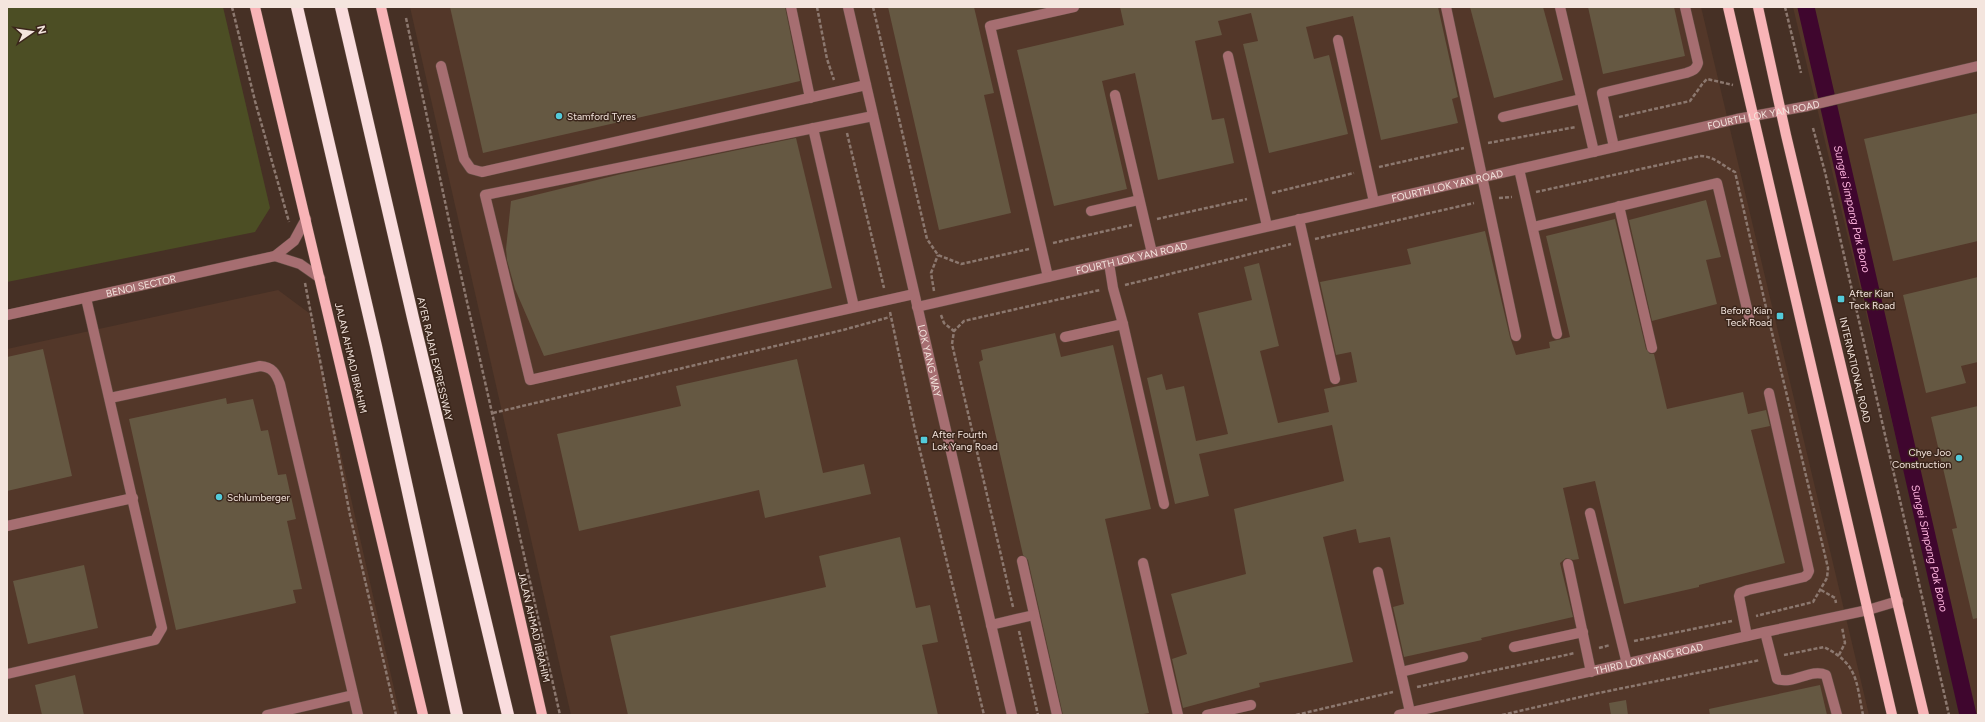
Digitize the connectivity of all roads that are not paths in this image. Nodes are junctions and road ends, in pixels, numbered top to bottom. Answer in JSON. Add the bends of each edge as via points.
{"nodes":[{"id":1,"x":255,"y":7,"type":"edge"},
{"id":2,"x":297,"y":7,"type":"edge"},
{"id":3,"x":341,"y":7,"type":"edge"},
{"id":4,"x":381,"y":7,"type":"edge"},
{"id":5,"x":791,"y":7,"type":"edge"},
{"id":6,"x":848,"y":7,"type":"edge"},
{"id":7,"x":1074,"y":7,"type":"edge"},
{"id":8,"x":1446,"y":7,"type":"edge"},
{"id":9,"x":1560,"y":7,"type":"edge"},
{"id":10,"x":1685,"y":7,"type":"edge"},
{"id":11,"x":1728,"y":7,"type":"edge"},
{"id":12,"x":1758,"y":7,"type":"edge"},
{"id":13,"x":1338,"y":40,"type":"dead end"},
{"id":14,"x":1228,"y":56,"type":"dead end"},
{"id":15,"x":441,"y":66,"type":"dead end"},
{"id":16,"x":1978,"y":66,"type":"edge"},
{"id":17,"x":866,"y":85,"type":"junction"},
{"id":18,"x":1115,"y":95,"type":"dead end"},
{"id":19,"x":810,"y":98,"type":"junction"},
{"id":20,"x":1581,"y":99,"type":"junction"},
{"id":21,"x":1780,"y":110,"type":"junction"},
{"id":22,"x":873,"y":116,"type":"junction"},
{"id":23,"x":1753,"y":116,"type":"junction"},
{"id":24,"x":1503,"y":117,"type":"dead end"},
{"id":25,"x":813,"y":128,"type":"junction"},
{"id":26,"x":1614,"y":147,"type":"junction"},
{"id":27,"x":1594,"y":152,"type":"junction"},
{"id":28,"x":1520,"y":169,"type":"junction"},
{"id":29,"x":1482,"y":178,"type":"junction"},
{"id":30,"x":1139,"y":200,"type":"junction"},
{"id":31,"x":1374,"y":202,"type":"junction"},
{"id":32,"x":1619,"y":206,"type":"junction"},
{"id":33,"x":1091,"y":211,"type":"dead end"},
{"id":34,"x":306,"y":219,"type":"junction"},
{"id":35,"x":1299,"y":220,"type":"junction"},
{"id":36,"x":1267,"y":226,"type":"junction"},
{"id":37,"x":1532,"y":227,"type":"junction"},
{"id":38,"x":1152,"y":253,"type":"junction"},
{"id":39,"x":275,"y":256,"type":"junction"},
{"id":40,"x":1109,"y":263,"type":"junction"},
{"id":41,"x":1048,"y":276,"type":"junction"},
{"id":42,"x":320,"y":278,"type":"junction"},
{"id":43,"x":914,"y":294,"type":"junction"},
{"id":44,"x":86,"y":298,"type":"junction"},
{"id":45,"x":854,"y":307,"type":"junction"},
{"id":46,"x":916,"y":307,"type":"junction"},
{"id":47,"x":7,"y":315,"type":"edge"},
{"id":48,"x":1749,"y":317,"type":"dead end"},
{"id":49,"x":1123,"y":324,"type":"junction"},
{"id":50,"x":1557,"y":334,"type":"dead end"},
{"id":51,"x":1516,"y":336,"type":"dead end"},
{"id":52,"x":1065,"y":337,"type":"dead end"},
{"id":53,"x":1652,"y":348,"type":"dead end"},
{"id":54,"x":1335,"y":379,"type":"dead end"},
{"id":55,"x":1769,"y":393,"type":"dead end"},
{"id":56,"x":110,"y":398,"type":"junction"},
{"id":57,"x":133,"y":498,"type":"junction"},
{"id":58,"x":1164,"y":504,"type":"dead end"},
{"id":59,"x":1590,"y":513,"type":"dead end"},
{"id":60,"x":7,"y":526,"type":"edge"},
{"id":61,"x":1022,"y":561,"type":"dead end"},
{"id":62,"x":1144,"y":564,"type":"dead end"},
{"id":63,"x":1568,"y":564,"type":"dead end"},
{"id":64,"x":1378,"y":572,"type":"dead end"},
{"id":65,"x":1898,"y":601,"type":"junction"},
{"id":66,"x":1868,"y":610,"type":"junction"},
{"id":67,"x":1034,"y":615,"type":"junction"},
{"id":68,"x":991,"y":625,"type":"junction"},
{"id":69,"x":1583,"y":632,"type":"junction"},
{"id":70,"x":1765,"y":632,"type":"junction"},
{"id":71,"x":1747,"y":636,"type":"junction"},
{"id":72,"x":1514,"y":647,"type":"dead end"},
{"id":73,"x":1463,"y":657,"type":"dead end"},
{"id":74,"x":1627,"y":664,"type":"junction"},
{"id":75,"x":1401,"y":672,"type":"junction"},
{"id":76,"x":1591,"y":672,"type":"junction"},
{"id":77,"x":7,"y":674,"type":"edge"},
{"id":78,"x":353,"y":695,"type":"junction"},
{"id":79,"x":1251,"y":705,"type":"dead end"},
{"id":80,"x":1410,"y":712,"type":"junction"},
{"id":81,"x":267,"y":715,"type":"edge"},
{"id":82,"x":358,"y":715,"type":"edge"},
{"id":83,"x":423,"y":715,"type":"edge"},
{"id":84,"x":457,"y":715,"type":"edge"},
{"id":85,"x":508,"y":715,"type":"edge"},
{"id":86,"x":542,"y":715,"type":"edge"},
{"id":87,"x":1012,"y":715,"type":"edge"},
{"id":88,"x":1057,"y":715,"type":"edge"},
{"id":89,"x":1178,"y":715,"type":"edge"},
{"id":90,"x":1207,"y":715,"type":"edge"},
{"id":91,"x":1399,"y":715,"type":"edge"},
{"id":92,"x":1837,"y":715,"type":"edge"},
{"id":93,"x":1892,"y":715,"type":"edge"},
{"id":94,"x":1924,"y":715,"type":"edge"}],
"edges":[{"from":1,"to":34,"type":"main road","name":"JALAN AHMAD IBRAHIM"},
{"from":2,"to":84,"type":"highway","via":[[376,346]]},
{"from":3,"to":85,"type":"highway","name":"AYER RAJAH EXPRESSWAY","via":[[414,326]]},
{"from":4,"to":86,"type":"main road","name":"JALAN AHMAD IBRAHIM"},
{"from":5,"to":19,"type":"street"},
{"from":6,"to":17,"type":"street","name":"LOK YANG WAY"},
{"from":7,"to":41,"type":"street","via":[[990,26]]},
{"from":8,"to":29,"type":"street"},
{"from":9,"to":20,"type":"street"},
{"from":10,"to":26,"type":"street","via":[[1697,67],[1686,73],[1602,93]]},
{"from":11,"to":23,"type":"main road"},
{"from":12,"to":21,"type":"main road","name":"INTERNATIONAL ROAD"},
{"from":13,"to":31,"type":"street"},
{"from":14,"to":36,"type":"street"},
{"from":15,"to":19,"type":"street","via":[[464,159],[471,169],[482,172]]},
{"from":16,"to":21,"type":"street","name":"FOURTH LOK YAN ROAD","via":[[1809,106]]},
{"from":17,"to":19,"type":"street"},
{"from":17,"to":22,"type":"street","name":"LOK YANG WAY"},
{"from":18,"to":30,"type":"street"},
{"from":20,"to":24,"type":"street"},
{"from":20,"to":27,"type":"street"},
{"from":21,"to":23,"type":"street","name":"FOURTH LOK YAN ROAD"},
{"from":21,"to":65,"type":"main road","name":"INTERNATIONAL ROAD"},
{"from":22,"to":25,"type":"street"},
{"from":22,"to":43,"type":"street","name":"LOK YANG WAY"},
{"from":23,"to":26,"type":"street","name":"FOURTH LOK YAN ROAD"},
{"from":23,"to":66,"type":"main road"},
{"from":25,"to":45,"type":"street"},
{"from":25,"to":45,"type":"street","via":[[485,195],[530,380]]},
{"from":26,"to":27,"type":"street","name":"FOURTH LOK YAN ROAD"},
{"from":27,"to":28,"type":"street","name":"FOURTH LOK YAN ROAD"},
{"from":28,"to":29,"type":"street","name":"FOURTH LOK YAN ROAD"},
{"from":28,"to":37,"type":"street"},
{"from":29,"to":31,"type":"street","name":"FOURTH LOK YAN ROAD"},
{"from":29,"to":51,"type":"street"},
{"from":30,"to":33,"type":"street"},
{"from":30,"to":38,"type":"street"},
{"from":31,"to":35,"type":"street","name":"FOURTH LOK YAN ROAD"},
{"from":32,"to":37,"type":"street"},
{"from":32,"to":48,"type":"street","via":[[1717,183]]},
{"from":32,"to":53,"type":"street"},
{"from":34,"to":39,"type":"street","name":"BENOI SECTOR","via":[[294,241]]},
{"from":34,"to":42,"type":"main road","name":"JALAN AHMAD IBRAHIM"},
{"from":35,"to":36,"type":"street","name":"FOURTH LOK YAN ROAD"},
{"from":35,"to":54,"type":"street"},
{"from":36,"to":38,"type":"street","name":"FOURTH LOK YAN ROAD"},
{"from":37,"to":50,"type":"street"},
{"from":38,"to":40,"type":"street","name":"FOURTH LOK YAN ROAD"},
{"from":39,"to":42,"type":"street","via":[[300,264]]},
{"from":39,"to":44,"type":"street","name":"BENOI SECTOR"},
{"from":40,"to":41,"type":"street","name":"FOURTH LOK YAN ROAD"},
{"from":40,"to":49,"type":"street"},
{"from":41,"to":46,"type":"street","name":"FOURTH LOK YAN ROAD"},
{"from":42,"to":83,"type":"main road","name":"JALAN AHMAD IBRAHIM"},
{"from":43,"to":45,"type":"street"},
{"from":43,"to":46,"type":"street","name":"LOK YANG WAY"},
{"from":44,"to":47,"type":"street","name":"BENOI SECTOR"},
{"from":44,"to":56,"type":"street"},
{"from":46,"to":68,"type":"street","name":"LOK YANG WAY"},
{"from":49,"to":52,"type":"street"},
{"from":49,"to":58,"type":"street"},
{"from":55,"to":71,"type":"street","via":[[1809,571],[1804,577],[1740,593]]},
{"from":56,"to":57,"type":"street"},
{"from":56,"to":78,"type":"street","via":[[260,366],[269,367],[277,374]]},
{"from":57,"to":60,"type":"street"},
{"from":57,"to":77,"type":"street","via":[[162,628],[160,634],[155,640]]},
{"from":59,"to":74,"type":"street"},
{"from":61,"to":67,"type":"street"},
{"from":62,"to":89,"type":"street"},
{"from":63,"to":69,"type":"street"},
{"from":64,"to":75,"type":"street"},
{"from":65,"to":66,"type":"street","name":"THIRD LOK YANG ROAD"},
{"from":65,"to":94,"type":"main road","name":"INTERNATIONAL ROAD"},
{"from":66,"to":70,"type":"street","name":"THIRD LOK YANG ROAD"},
{"from":66,"to":93,"type":"main road"},
{"from":67,"to":68,"type":"street"},
{"from":67,"to":88,"type":"street"},
{"from":68,"to":87,"type":"street","name":"LOK YANG WAY"},
{"from":69,"to":72,"type":"street"},
{"from":69,"to":76,"type":"street"},
{"from":70,"to":71,"type":"street","name":"THIRD LOK YANG ROAD"},
{"from":70,"to":92,"type":"street","via":[[1775,676],[1780,680],[1817,673],[1826,675]]},
{"from":71,"to":74,"type":"street","name":"THIRD LOK YANG ROAD"},
{"from":73,"to":75,"type":"street"},
{"from":74,"to":76,"type":"street","name":"THIRD LOK YANG ROAD"},
{"from":75,"to":80,"type":"street"},
{"from":76,"to":80,"type":"street","name":"THIRD LOK YANG ROAD"},
{"from":78,"to":81,"type":"street"},
{"from":78,"to":82,"type":"street"},
{"from":79,"to":90,"type":"street"},
{"from":80,"to":91,"type":"street","name":"THIRD LOK YANG ROAD"}]}
